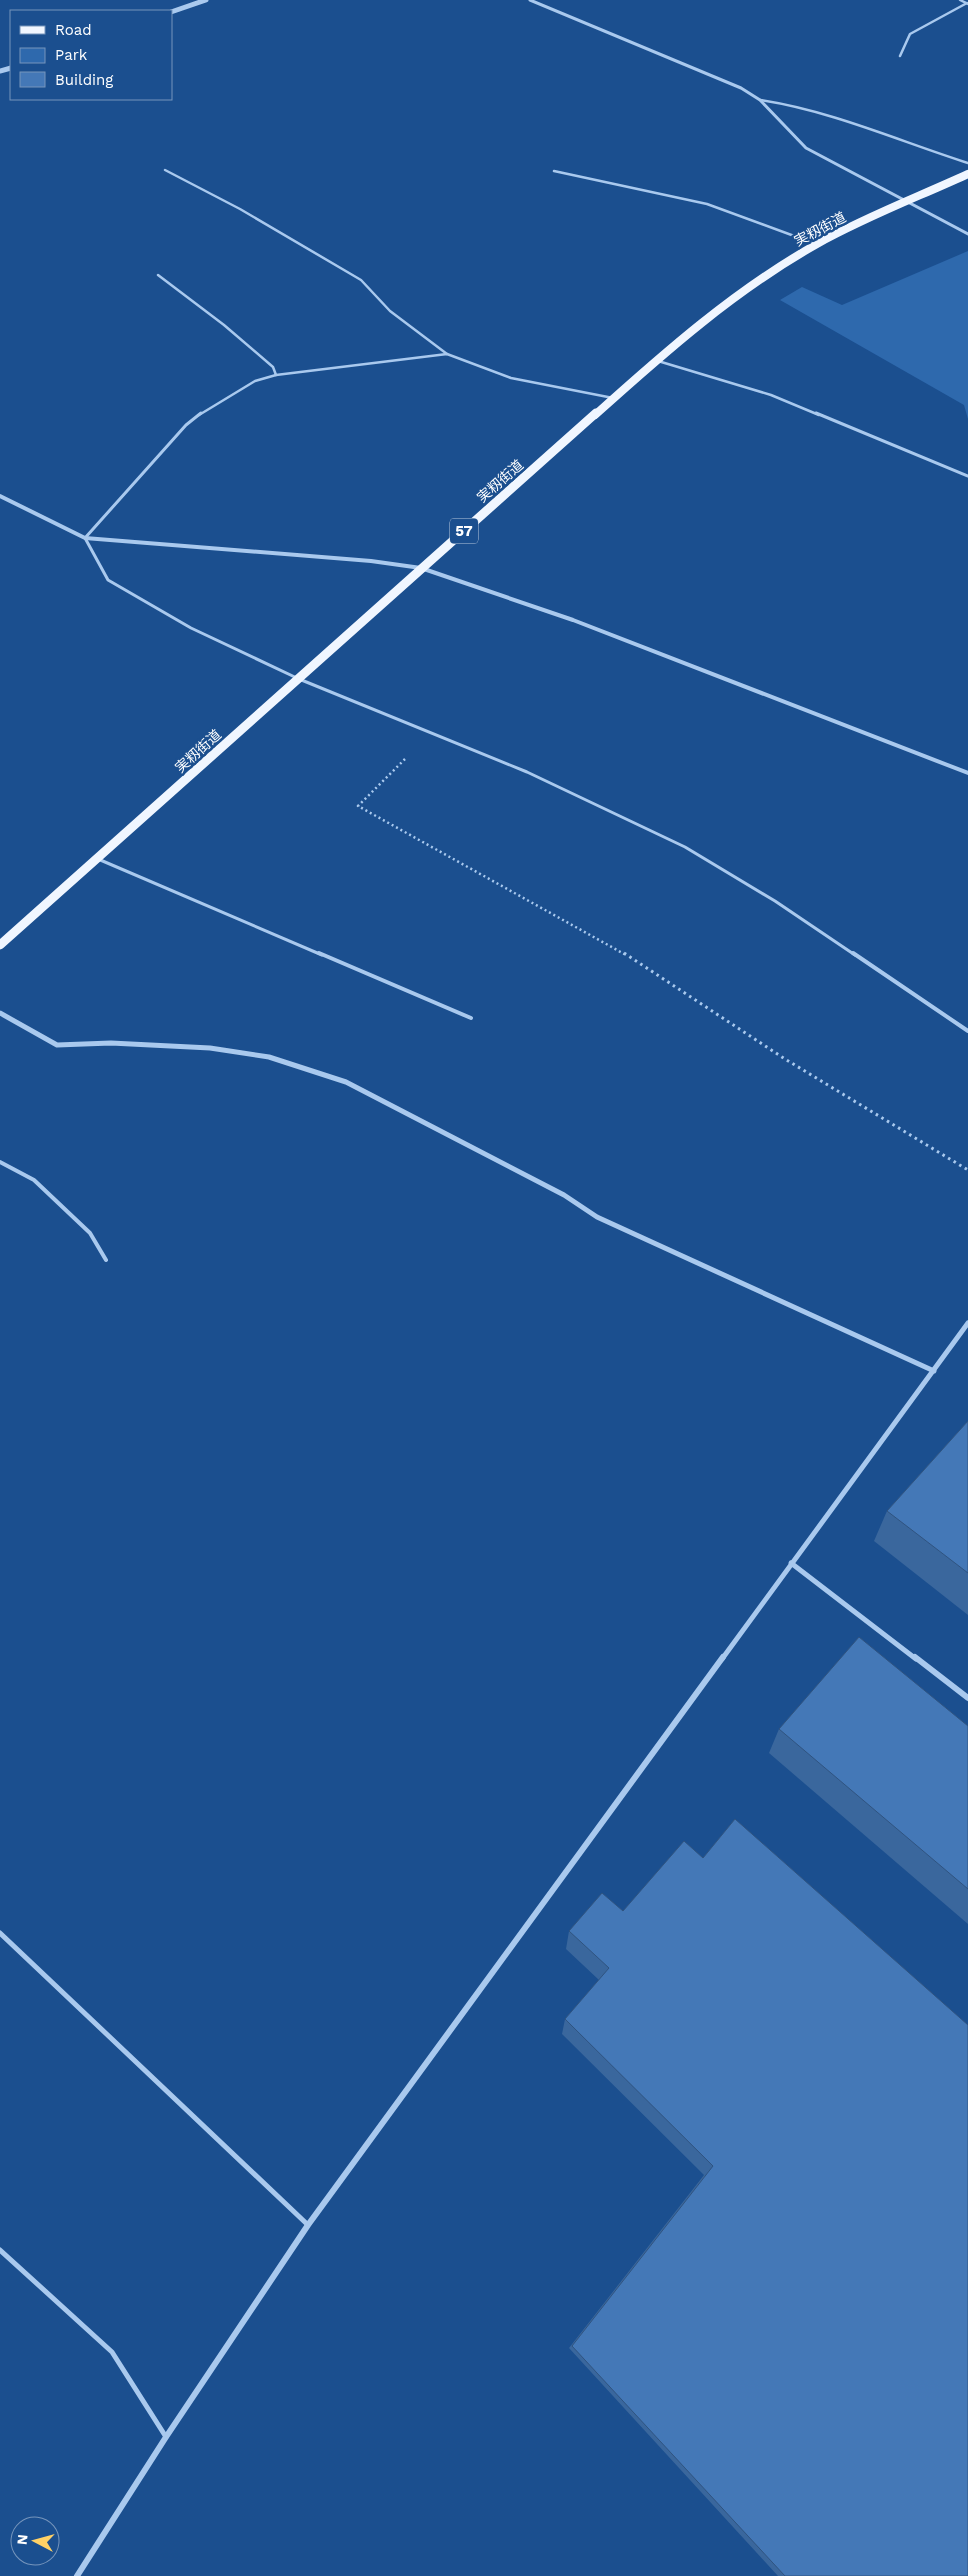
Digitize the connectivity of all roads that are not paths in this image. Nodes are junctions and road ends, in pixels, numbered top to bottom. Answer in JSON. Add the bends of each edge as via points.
{"nodes":[{"id":1,"x":206,"y":0,"type":"edge"},
{"id":2,"x":530,"y":0,"type":"edge"},
{"id":3,"x":960,"y":0,"type":"edge"},
{"id":4,"x":968,"y":3,"type":"edge"},
{"id":5,"x":172,"y":12,"type":"edge"},
{"id":6,"x":900,"y":56,"type":"dead end"},
{"id":7,"x":760,"y":100,"type":"junction"},
{"id":8,"x":968,"y":163,"type":"edge"},
{"id":9,"x":165,"y":170,"type":"dead end"},
{"id":10,"x":554,"y":171,"type":"dead end"},
{"id":11,"x":968,"y":174,"type":"edge"},
{"id":12,"x":907,"y":202,"type":"junction"},
{"id":13,"x":968,"y":234,"type":"edge"},
{"id":14,"x":817,"y":244,"type":"junction"},
{"id":15,"x":158,"y":275,"type":"dead end"},
{"id":16,"x":447,"y":354,"type":"junction"},
{"id":17,"x":656,"y":360,"type":"junction"},
{"id":18,"x":276,"y":375,"type":"junction"},
{"id":19,"x":614,"y":398,"type":"junction"},
{"id":20,"x":968,"y":476,"type":"edge"},
{"id":21,"x":0,"y":496,"type":"edge"},
{"id":22,"x":84,"y":538,"type":"junction"},
{"id":23,"x":421,"y":568,"type":"junction"},
{"id":24,"x":299,"y":679,"type":"junction"},
{"id":25,"x":968,"y":773,"type":"edge"},
{"id":26,"x":98,"y":858,"type":"junction"},
{"id":27,"x":0,"y":945,"type":"edge"},
{"id":28,"x":0,"y":1013,"type":"edge"},
{"id":29,"x":471,"y":1018,"type":"dead end"},
{"id":30,"x":968,"y":1032,"type":"edge"},
{"id":31,"x":0,"y":1162,"type":"edge"},
{"id":32,"x":106,"y":1260,"type":"dead end"},
{"id":33,"x":968,"y":1323,"type":"edge"},
{"id":34,"x":934,"y":1371,"type":"junction"},
{"id":35,"x":791,"y":1563,"type":"junction"},
{"id":36,"x":968,"y":1698,"type":"edge"},
{"id":37,"x":0,"y":1932,"type":"edge"},
{"id":38,"x":308,"y":2225,"type":"junction"},
{"id":39,"x":0,"y":2250,"type":"edge"},
{"id":40,"x":166,"y":2437,"type":"junction"},
{"id":41,"x":77,"y":2576,"type":"edge"}],
"edges":[{"from":1,"to":5,"type":"street"},
{"from":2,"to":7,"type":"street","via":[[741,88]]},
{"from":3,"to":4,"type":"lane"},
{"from":4,"to":6,"type":"lane","via":[[910,34]]},
{"from":7,"to":8,"type":"lane","via":[[787,104],[874,129],[904,143]]},
{"from":7,"to":12,"type":"street","via":[[806,148]]},
{"from":9,"to":16,"type":"lane","via":[[361,280],[408,326]]},
{"from":10,"to":14,"type":"lane","via":[[707,204]]},
{"from":11,"to":12,"type":"main road","name":"実籾街道","number":"57"},
{"from":12,"to":13,"type":"street"},
{"from":12,"to":14,"type":"main road","name":"実籾街道","number":"57"},
{"from":14,"to":17,"type":"main road","name":"実籾街道","number":"57","via":[[743,291]]},
{"from":15,"to":18,"type":"lane","via":[[273,366]]},
{"from":16,"to":18,"type":"lane"},
{"from":16,"to":19,"type":"lane","via":[[511,378]]},
{"from":17,"to":19,"type":"main road","name":"実籾街道","number":"57"},
{"from":17,"to":20,"type":"lane","via":[[771,394]]},
{"from":18,"to":22,"type":"lane","via":[[255,382],[218,402],[186,426]]},
{"from":19,"to":23,"type":"main road","name":"実籾街道","number":"57"},
{"from":21,"to":22,"type":"street"},
{"from":22,"to":23,"type":"street"},
{"from":22,"to":24,"type":"lane","via":[[108,580],[192,628]]},
{"from":23,"to":24,"type":"main road","name":"実籾街道","number":"57"},
{"from":23,"to":25,"type":"street","via":[[573,620]]},
{"from":24,"to":26,"type":"main road","name":"実籾街道","number":"57"},
{"from":24,"to":30,"type":"lane","via":[[527,772],[685,847],[775,901]]},
{"from":26,"to":27,"type":"main road","name":"実籾街道","number":"57"},
{"from":26,"to":29,"type":"lane"},
{"from":28,"to":34,"type":"street","via":[[57,1045],[111,1043],[210,1048],[269,1057],[346,1082],[564,1195],[596,1217]]},
{"from":31,"to":32,"type":"lane","via":[[34,1180],[90,1233]]},
{"from":33,"to":34,"type":"street"},
{"from":34,"to":35,"type":"street"},
{"from":35,"to":36,"type":"street"},
{"from":35,"to":38,"type":"street"},
{"from":37,"to":38,"type":"lane"},
{"from":38,"to":40,"type":"street"},
{"from":39,"to":40,"type":"lane","via":[[112,2352]]},
{"from":40,"to":41,"type":"street"}]}
